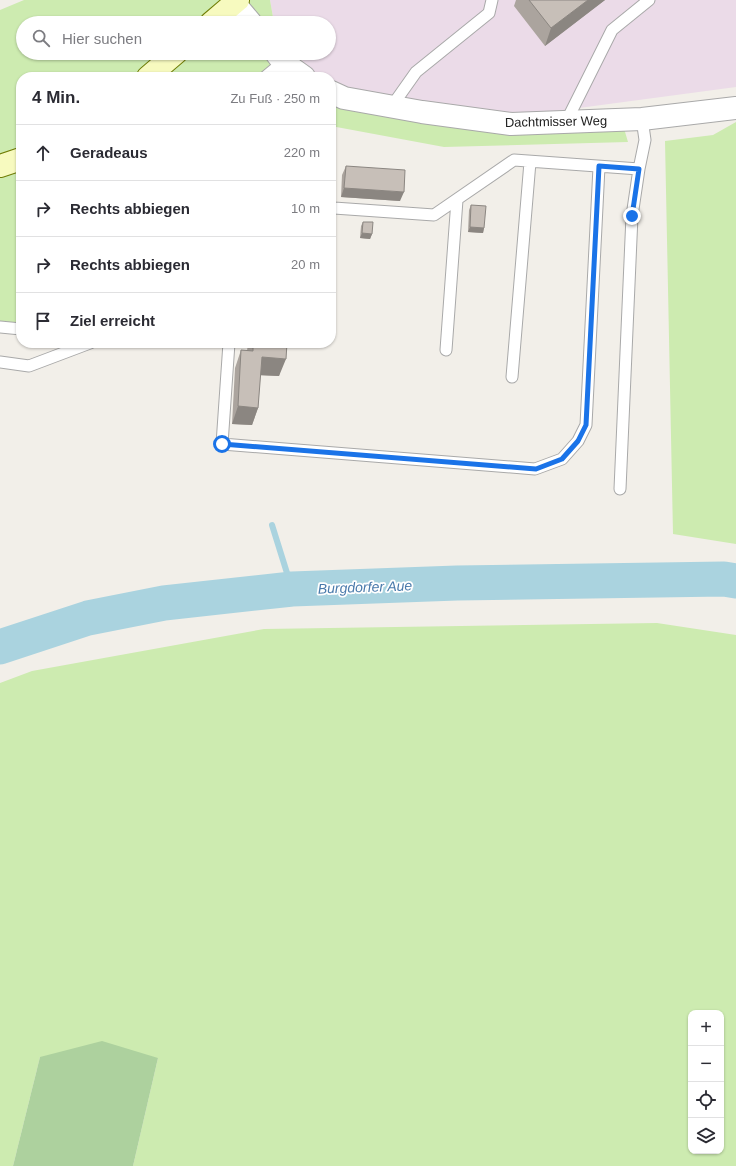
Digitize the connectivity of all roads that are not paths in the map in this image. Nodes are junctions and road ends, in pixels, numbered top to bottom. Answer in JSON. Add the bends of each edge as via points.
{"nodes":[{"id":1,"x":492,"y":0,"type":"edge"},
{"id":2,"x":649,"y":0,"type":"edge"},
{"id":3,"x":236,"y":2,"type":"edge"},
{"id":4,"x":219,"y":16,"type":"edge"},
{"id":5,"x":246,"y":16,"type":"edge"},
{"id":6,"x":168,"y":60,"type":"edge"},
{"id":7,"x":278,"y":60,"type":"edge"},
{"id":8,"x":284,"y":60,"type":"edge"},
{"id":9,"x":154,"y":72,"type":"edge"},
{"id":10,"x":269,"y":72,"type":"edge"},
{"id":11,"x":298,"y":72,"type":"edge"},
{"id":12,"x":336,"y":94,"type":"edge"},
{"id":13,"x":392,"y":106,"type":"junction"},
{"id":14,"x":736,"y":108,"type":"edge"},
{"id":15,"x":642,"y":119,"type":"junction"},
{"id":16,"x":566,"y":122,"type":"junction"},
{"id":17,"x":16,"y":161,"type":"edge"},
{"id":18,"x":530,"y":162,"type":"junction"},
{"id":19,"x":0,"y":166,"type":"edge"},
{"id":20,"x":599,"y":166,"type":"junction"},
{"id":21,"x":639,"y":169,"type":"junction"},
{"id":22,"x":456,"y":200,"type":"junction"},
{"id":23,"x":336,"y":208,"type":"edge"},
{"id":24,"x":0,"y":327,"type":"edge"},
{"id":25,"x":16,"y":329,"type":"edge"},
{"id":26,"x":77,"y":348,"type":"edge"},
{"id":27,"x":230,"y":348,"type":"edge"},
{"id":28,"x":446,"y":350,"type":"dead end"},
{"id":29,"x":0,"y":362,"type":"edge"},
{"id":30,"x":512,"y":376,"type":"dead end"},
{"id":31,"x":620,"y":489,"type":"dead end"}],
"edges":[{"from":1,"to":13,"type":"lane","via":[[489,13],[416,72]]},
{"from":2,"to":16,"type":"lane","via":[[612,30]]},
{"from":3,"to":4,"type":"street"},
{"from":3,"to":5,"type":"street"},
{"from":6,"to":9,"type":"street"},
{"from":7,"to":10,"type":"lane"},
{"from":8,"to":11,"type":"street"},
{"from":12,"to":13,"type":"street","name":"Dachtmisser Weg"},
{"from":13,"to":16,"type":"street","name":"Dachtmisser Weg","via":[[510,124]]},
{"from":14,"to":15,"type":"street","name":"Dachtmisser Weg"},
{"from":15,"to":16,"type":"street","name":"Dachtmisser Weg"},
{"from":15,"to":21,"type":"lane","via":[[644,140]]},
{"from":17,"to":19,"type":"street"},
{"from":18,"to":20,"type":"lane"},
{"from":18,"to":22,"type":"lane","via":[[514,160]]},
{"from":18,"to":30,"type":"lane"},
{"from":20,"to":21,"type":"lane"},
{"from":20,"to":27,"type":"lane","via":[[586,425],[578,441],[562,459],[536,469],[222,444]]},
{"from":21,"to":31,"type":"lane","via":[[632,216]]},
{"from":22,"to":23,"type":"lane","via":[[434,215]]},
{"from":22,"to":28,"type":"lane"},
{"from":24,"to":25,"type":"lane"},
{"from":26,"to":29,"type":"lane","via":[[29,366]]}]}
